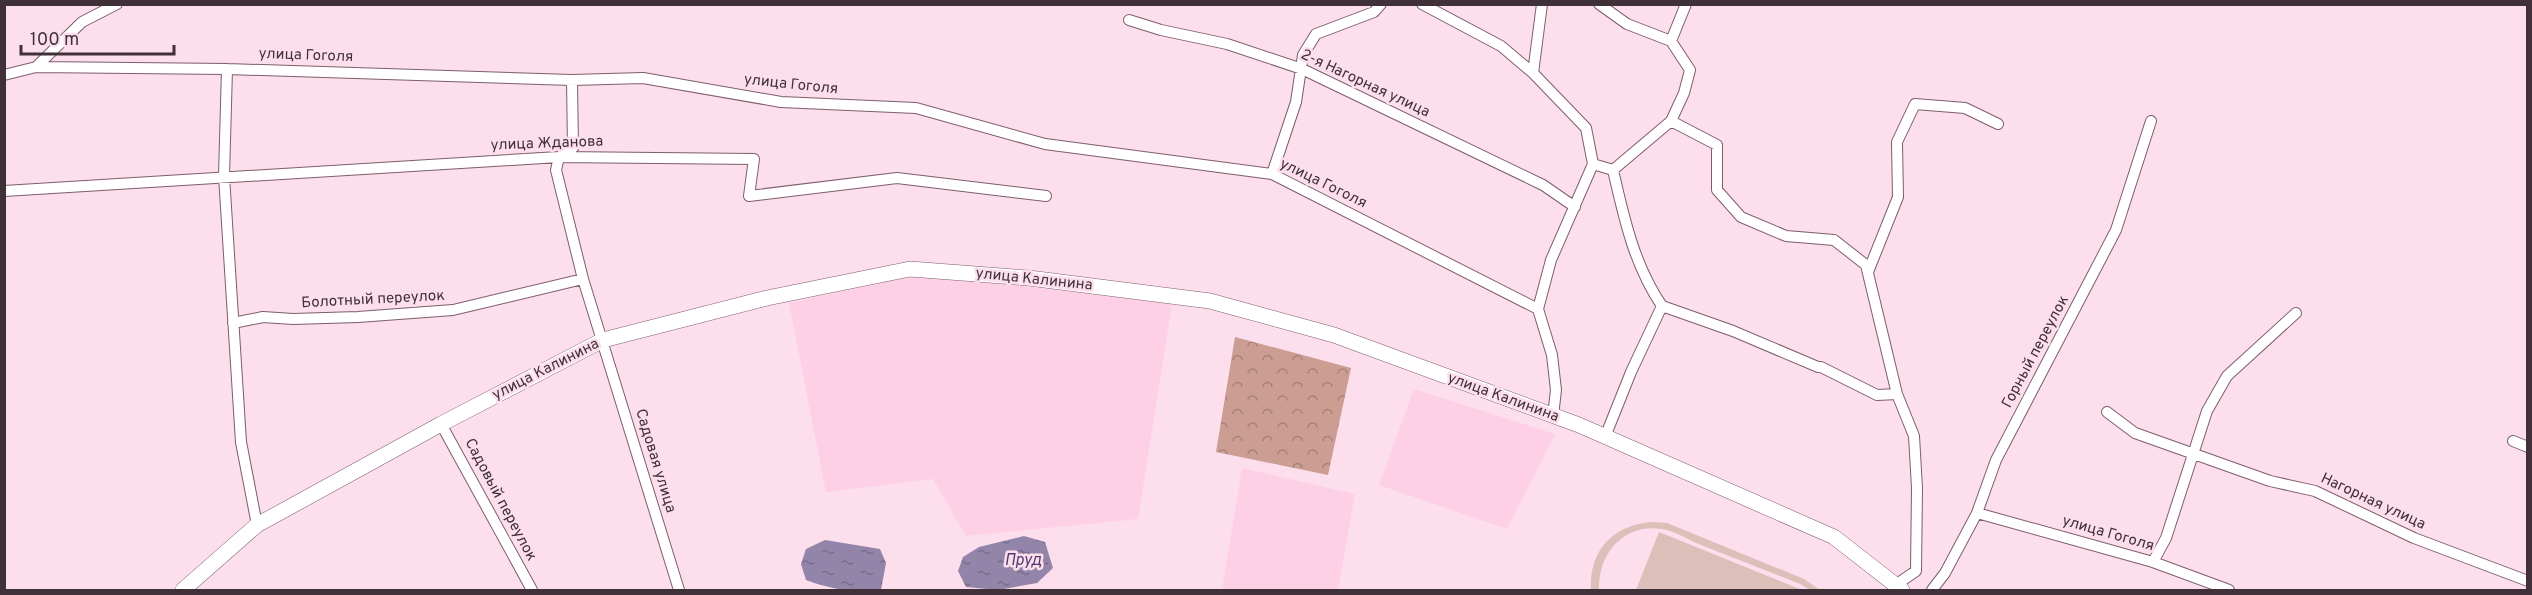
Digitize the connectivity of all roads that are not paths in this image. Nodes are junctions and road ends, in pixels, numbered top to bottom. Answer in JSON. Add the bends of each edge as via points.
{"nodes":[{"id":1,"x":117,"y":4,"type":"edge"},
{"id":2,"x":1381,"y":4,"type":"edge"},
{"id":3,"x":1422,"y":4,"type":"edge"},
{"id":4,"x":1542,"y":4,"type":"edge"},
{"id":5,"x":1599,"y":4,"type":"edge"},
{"id":6,"x":1686,"y":4,"type":"edge"},
{"id":7,"x":1129,"y":20,"type":"dead end"},
{"id":8,"x":1671,"y":41,"type":"junction"},
{"id":9,"x":36,"y":67,"type":"junction"},
{"id":10,"x":226,"y":69,"type":"junction"},
{"id":11,"x":1302,"y":69,"type":"junction"},
{"id":12,"x":1533,"y":73,"type":"junction"},
{"id":13,"x":4,"y":75,"type":"edge"},
{"id":14,"x":572,"y":80,"type":"junction"},
{"id":15,"x":1671,"y":121,"type":"junction"},
{"id":16,"x":2151,"y":121,"type":"dead end"},
{"id":17,"x":1998,"y":124,"type":"dead end"},
{"id":18,"x":559,"y":157,"type":"junction"},
{"id":19,"x":1593,"y":164,"type":"junction"},
{"id":20,"x":1613,"y":170,"type":"junction"},
{"id":21,"x":1272,"y":174,"type":"junction"},
{"id":22,"x":224,"y":176,"type":"junction"},
{"id":23,"x":4,"y":191,"type":"edge"},
{"id":24,"x":1046,"y":196,"type":"dead end"},
{"id":25,"x":1575,"y":207,"type":"junction"},
{"id":26,"x":1868,"y":272,"type":"junction"},
{"id":27,"x":583,"y":279,"type":"junction"},
{"id":28,"x":1662,"y":306,"type":"junction"},
{"id":29,"x":1538,"y":309,"type":"junction"},
{"id":30,"x":2296,"y":313,"type":"dead end"},
{"id":31,"x":233,"y":323,"type":"junction"},
{"id":32,"x":603,"y":340,"type":"junction"},
{"id":33,"x":1897,"y":394,"type":"junction"},
{"id":34,"x":2107,"y":412,"type":"dead end"},
{"id":35,"x":1554,"y":416,"type":"junction"},
{"id":36,"x":441,"y":424,"type":"junction"},
{"id":37,"x":1605,"y":437,"type":"junction"},
{"id":38,"x":2513,"y":441,"type":"dead end"},
{"id":39,"x":2528,"y":447,"type":"edge"},
{"id":40,"x":2195,"y":452,"type":"junction"},
{"id":41,"x":1977,"y":513,"type":"junction"},
{"id":42,"x":257,"y":525,"type":"junction"},
{"id":43,"x":2153,"y":562,"type":"junction"},
{"id":44,"x":2528,"y":581,"type":"edge"},
{"id":45,"x":1898,"y":588,"type":"edge"},
{"id":46,"x":183,"y":591,"type":"edge"},
{"id":47,"x":532,"y":591,"type":"edge"},
{"id":48,"x":679,"y":591,"type":"edge"},
{"id":49,"x":1932,"y":591,"type":"edge"},
{"id":50,"x":2229,"y":591,"type":"edge"}],
"edges":[{"from":1,"to":9,"type":"street","via":[[82,22]]},
{"from":2,"to":11,"type":"street","via":[[1374,12],[1316,34],[1303,55]]},
{"from":3,"to":12,"type":"street","via":[[1501,46]]},
{"from":4,"to":12,"type":"street"},
{"from":5,"to":8,"type":"street","via":[[1627,24]]},
{"from":6,"to":8,"type":"street"},
{"from":7,"to":11,"type":"street","name":"2-я Нагорная улица","via":[[1227,44]]},
{"from":8,"to":15,"type":"street","via":[[1690,70]]},
{"from":9,"to":10,"type":"street","name":"улица Гоголя"},
{"from":9,"to":13,"type":"street","name":"улица Гоголя"},
{"from":10,"to":14,"type":"street","name":"улица Гоголя"},
{"from":10,"to":22,"type":"street"},
{"from":11,"to":21,"type":"street","via":[[1296,102]]},
{"from":11,"to":25,"type":"street","name":"2-я Нагорная улица","via":[[1543,185]]},
{"from":12,"to":19,"type":"street","via":[[1586,128]]},
{"from":14,"to":18,"type":"street","via":[[573,148]]},
{"from":14,"to":21,"type":"street","name":"улица Гоголя","via":[[643,78],[781,102],[916,108],[1045,144]]},
{"from":15,"to":20,"type":"street"},
{"from":15,"to":26,"type":"street","via":[[1717,145],[1717,190],[1742,217],[1786,236],[1834,240],[1866,265]]},
{"from":16,"to":41,"type":"street","name":"Горный переулок","via":[[2116,230],[1996,460]]},
{"from":17,"to":26,"type":"street","via":[[1965,108],[1915,104],[1897,142],[1898,197]]},
{"from":18,"to":22,"type":"street","name":"улица Жданова"},
{"from":18,"to":24,"type":"street","name":"улица Жданова","via":[[754,159],[749,196],[897,178]]},
{"from":18,"to":27,"type":"street","name":"Садовая улица","via":[[556,170]]},
{"from":19,"to":20,"type":"street"},
{"from":19,"to":25,"type":"street"},
{"from":20,"to":28,"type":"street","via":[[1629,239],[1647,284]]},
{"from":21,"to":29,"type":"street","name":"улица Гоголя"},
{"from":22,"to":23,"type":"street","name":"улица Жданова"},
{"from":22,"to":31,"type":"street"},
{"from":25,"to":29,"type":"street","via":[[1551,260]]},
{"from":26,"to":33,"type":"street"},
{"from":27,"to":31,"type":"street","name":"Болотный переулок","via":[[453,310],[358,317],[263,317]]},
{"from":27,"to":32,"type":"street","name":"Садовая улица"},
{"from":28,"to":33,"type":"street","via":[[1819,367],[1876,395]]},
{"from":28,"to":37,"type":"street"},
{"from":29,"to":35,"type":"street","via":[[1552,355]]},
{"from":30,"to":40,"type":"street","via":[[2227,376],[2207,411]]},
{"from":31,"to":42,"type":"street","via":[[241,442]]},
{"from":32,"to":35,"type":"street","name":"улица Калинина","via":[[767,298],[910,269],[1029,278],[1210,302],[1334,335]]},
{"from":32,"to":36,"type":"street","name":"улица Калинина"},
{"from":32,"to":48,"type":"street","name":"Садовая улица"},
{"from":33,"to":45,"type":"street","via":[[1914,436],[1917,500],[1916,571]]},
{"from":34,"to":40,"type":"street","name":"Нагорная улица","via":[[2135,433]]},
{"from":35,"to":37,"type":"street","name":"улица Калинина"},
{"from":36,"to":42,"type":"street","name":"улица Калинина"},
{"from":36,"to":47,"type":"street","name":"Садовый переулок"},
{"from":37,"to":45,"type":"street","name":"улица Калинина","via":[[1833,537]]},
{"from":38,"to":39,"type":"street"},
{"from":40,"to":43,"type":"street","via":[[2166,538]]},
{"from":40,"to":44,"type":"street","name":"Нагорная улица","via":[[2270,481],[2315,490],[2414,538]]},
{"from":41,"to":43,"type":"street","name":"улица Гоголя"},
{"from":41,"to":49,"type":"street","name":"Горный переулок"},
{"from":42,"to":46,"type":"street","name":"улица Калинина"},
{"from":43,"to":50,"type":"street","name":"улица Гоголя"}]}
